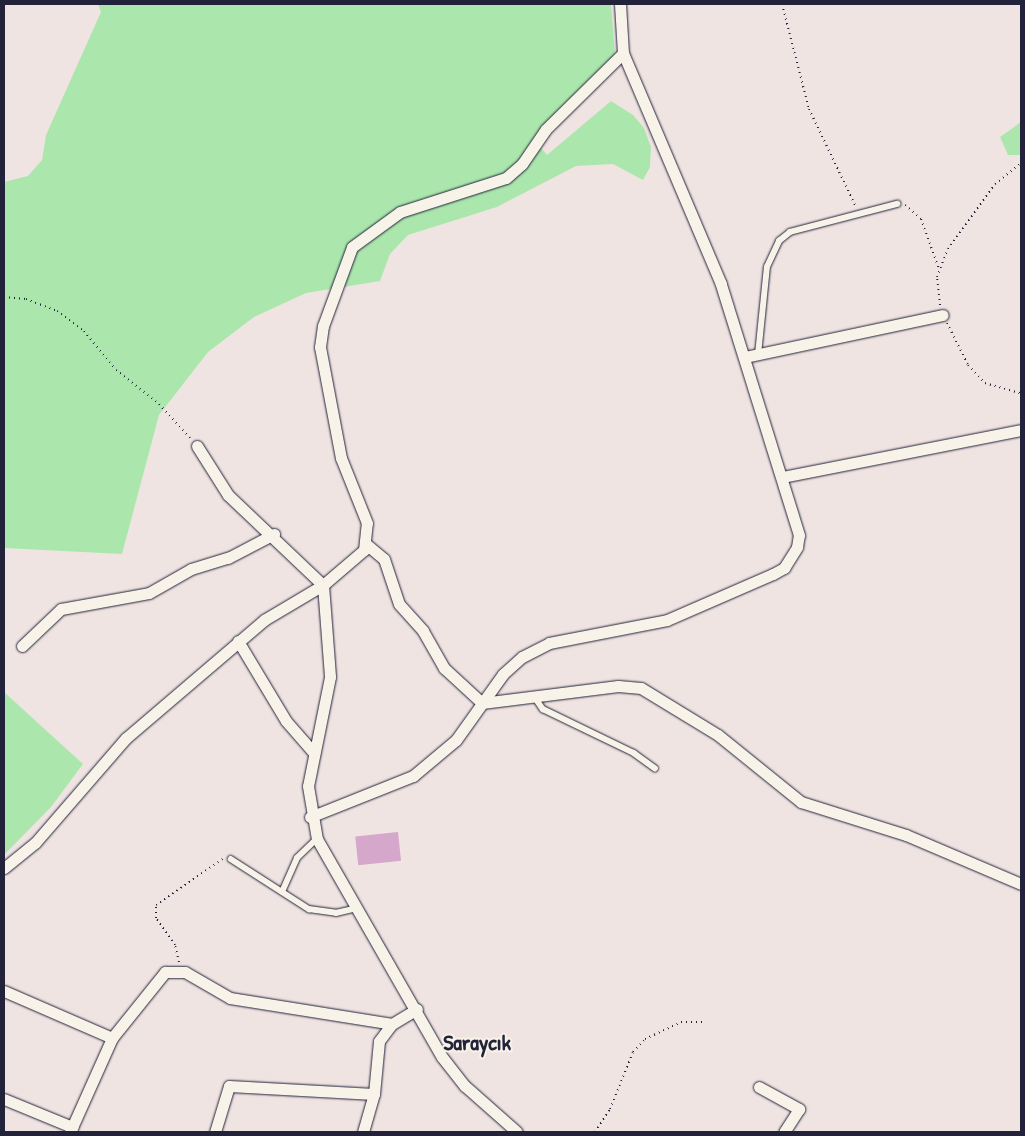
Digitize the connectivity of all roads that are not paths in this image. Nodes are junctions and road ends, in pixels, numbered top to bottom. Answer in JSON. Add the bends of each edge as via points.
{"nodes":[{"id":1,"x":620,"y":4,"type":"edge"},
{"id":2,"x":623,"y":53,"type":"junction"},
{"id":3,"x":897,"y":204,"type":"road end"},
{"id":4,"x":943,"y":316,"type":"road end"},
{"id":5,"x":758,"y":355,"type":"junction"},
{"id":6,"x":745,"y":357,"type":"junction"},
{"id":7,"x":1021,"y":430,"type":"edge"},
{"id":8,"x":197,"y":446,"type":"road end"},
{"id":9,"x":782,"y":477,"type":"junction"},
{"id":10,"x":274,"y":534,"type":"junction"},
{"id":11,"x":366,"y":544,"type":"junction"},
{"id":12,"x":323,"y":585,"type":"junction"},
{"id":13,"x":238,"y":641,"type":"junction"},
{"id":14,"x":22,"y":646,"type":"dead end"},
{"id":15,"x":534,"y":694,"type":"junction"},
{"id":16,"x":482,"y":703,"type":"junction"},
{"id":17,"x":314,"y":753,"type":"junction"},
{"id":18,"x":655,"y":768,"type":"dead end"},
{"id":19,"x":310,"y":817,"type":"junction"},
{"id":20,"x":317,"y":838,"type":"junction"},
{"id":21,"x":231,"y":859,"type":"road end"},
{"id":22,"x":4,"y":868,"type":"edge"},
{"id":23,"x":1021,"y":884,"type":"edge"},
{"id":24,"x":282,"y":892,"type":"junction"},
{"id":25,"x":357,"y":908,"type":"junction"},
{"id":26,"x":4,"y":991,"type":"edge"},
{"id":27,"x":418,"y":1009,"type":"junction"},
{"id":28,"x":392,"y":1024,"type":"junction"},
{"id":29,"x":112,"y":1038,"type":"junction"},
{"id":30,"x":759,"y":1087,"type":"dead end"},
{"id":31,"x":374,"y":1094,"type":"junction"},
{"id":32,"x":4,"y":1099,"type":"edge"},
{"id":33,"x":71,"y":1130,"type":"edge"},
{"id":34,"x":215,"y":1132,"type":"edge"},
{"id":35,"x":363,"y":1132,"type":"edge"},
{"id":36,"x":517,"y":1132,"type":"edge"},
{"id":37,"x":784,"y":1132,"type":"edge"}],
"edges":[{"from":1,"to":2,"type":"street"},
{"from":2,"to":6,"type":"street","via":[[721,284]]},
{"from":2,"to":11,"type":"street","via":[[546,129],[514,172],[487,188],[388,218],[360,239],[346,259],[323,326],[320,356],[341,458],[367,524]]},
{"from":3,"to":5,"type":"lane","via":[[790,232],[774,247],[767,267]]},
{"from":4,"to":5,"type":"street"},
{"from":5,"to":6,"type":"street"},
{"from":6,"to":9,"type":"street"},
{"from":7,"to":9,"type":"street"},
{"from":8,"to":10,"type":"street","via":[[228,495]]},
{"from":9,"to":16,"type":"street","via":[[799,535],[797,547],[784,568],[667,620],[549,643],[522,657],[503,674]]},
{"from":10,"to":12,"type":"street"},
{"from":10,"to":14,"type":"street","via":[[228,558],[191,569],[148,593],[61,609]]},
{"from":11,"to":12,"type":"street","via":[[361,555]]},
{"from":11,"to":16,"type":"street","via":[[384,558],[399,604],[423,631],[444,668]]},
{"from":12,"to":13,"type":"street","via":[[282,607]]},
{"from":12,"to":17,"type":"street","via":[[330,676]]},
{"from":13,"to":17,"type":"street","via":[[286,721]]},
{"from":13,"to":22,"type":"street","via":[[126,738],[35,843]]},
{"from":15,"to":16,"type":"street"},
{"from":15,"to":18,"type":"lane","via":[[543,709],[634,753]]},
{"from":15,"to":23,"type":"street","via":[[641,688],[718,735],[801,802],[906,835]]},
{"from":16,"to":19,"type":"street","via":[[456,740],[414,776]]},
{"from":17,"to":19,"type":"street","via":[[308,786]]},
{"from":19,"to":20,"type":"street"},
{"from":20,"to":24,"type":"lane","via":[[297,858]]},
{"from":20,"to":25,"type":"street"},
{"from":21,"to":24,"type":"lane"},
{"from":24,"to":25,"type":"lane","via":[[321,912]]},
{"from":25,"to":27,"type":"street"},
{"from":26,"to":29,"type":"street"},
{"from":27,"to":28,"type":"street"},
{"from":27,"to":36,"type":"street","via":[[452,1071]]},
{"from":28,"to":29,"type":"street","via":[[230,998],[178,970],[157,978]]},
{"from":28,"to":31,"type":"street","via":[[379,1041]]},
{"from":29,"to":33,"type":"street"},
{"from":30,"to":37,"type":"street","via":[[799,1109]]},
{"from":31,"to":34,"type":"street","via":[[229,1086]]},
{"from":31,"to":35,"type":"street"},
{"from":32,"to":33,"type":"street"}]}
